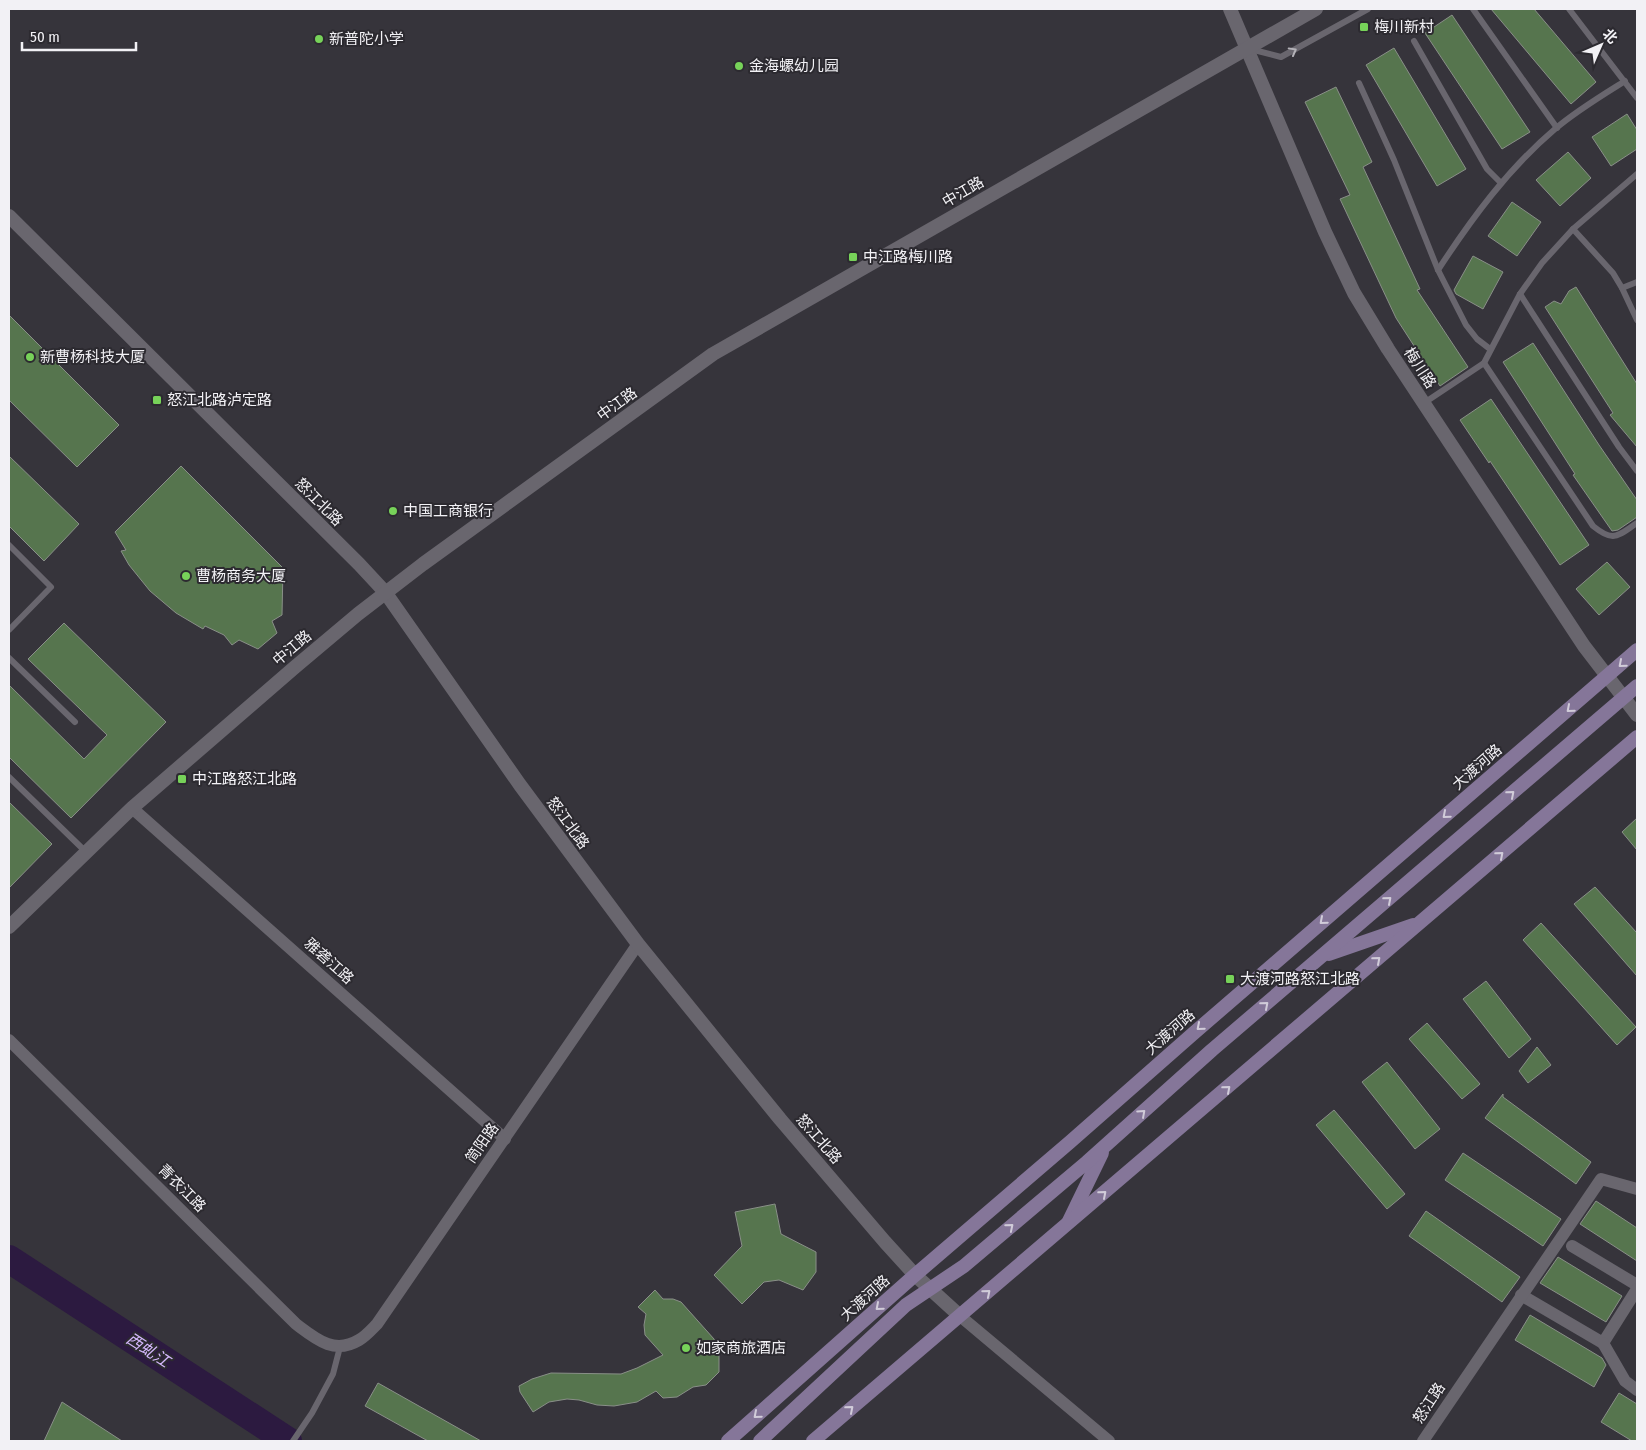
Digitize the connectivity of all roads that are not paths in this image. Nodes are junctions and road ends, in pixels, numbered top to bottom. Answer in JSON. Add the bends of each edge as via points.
{"nodes":[{"id":1,"x":1230,"y":9,"type":"edge"},
{"id":2,"x":1316,"y":9,"type":"edge"},
{"id":3,"x":1368,"y":9,"type":"edge"},
{"id":4,"x":1473,"y":9,"type":"edge"},
{"id":5,"x":1569,"y":9,"type":"edge"},
{"id":6,"x":1414,"y":42,"type":"dead end"},
{"id":7,"x":1247,"y":48,"type":"junction"},
{"id":8,"x":1625,"y":81,"type":"junction"},
{"id":9,"x":1358,"y":83,"type":"dead end"},
{"id":10,"x":1637,"y":98,"type":"edge"},
{"id":11,"x":1556,"y":128,"type":"junction"},
{"id":12,"x":1637,"y":174,"type":"edge"},
{"id":13,"x":1501,"y":183,"type":"junction"},
{"id":14,"x":9,"y":216,"type":"edge"},
{"id":15,"x":1573,"y":230,"type":"junction"},
{"id":16,"x":1438,"y":270,"type":"junction"},
{"id":17,"x":1637,"y":282,"type":"edge"},
{"id":18,"x":1622,"y":288,"type":"junction"},
{"id":19,"x":1520,"y":294,"type":"junction"},
{"id":20,"x":1637,"y":320,"type":"edge"},
{"id":21,"x":1490,"y":349,"type":"junction"},
{"id":22,"x":1484,"y":363,"type":"junction"},
{"id":23,"x":1424,"y":403,"type":"junction"},
{"id":24,"x":1637,"y":471,"type":"edge"},
{"id":25,"x":1637,"y":523,"type":"edge"},
{"id":26,"x":9,"y":545,"type":"edge"},
{"id":27,"x":385,"y":592,"type":"junction"},
{"id":28,"x":9,"y":630,"type":"edge"},
{"id":29,"x":1637,"y":650,"type":"edge"},
{"id":30,"x":9,"y":658,"type":"edge"},
{"id":31,"x":1606,"y":677,"type":"junction"},
{"id":32,"x":1637,"y":686,"type":"edge"},
{"id":33,"x":1623,"y":698,"type":"junction"},
{"id":34,"x":1637,"y":715,"type":"edge"},
{"id":35,"x":74,"y":722,"type":"dead end"},
{"id":36,"x":1637,"y":737,"type":"edge"},
{"id":37,"x":9,"y":777,"type":"edge"},
{"id":38,"x":132,"y":808,"type":"junction"},
{"id":39,"x":86,"y":852,"type":"junction"},
{"id":40,"x":1421,"y":922,"type":"junction"},
{"id":41,"x":9,"y":927,"type":"edge"},
{"id":42,"x":638,"y":944,"type":"junction"},
{"id":43,"x":1321,"y":957,"type":"junction"},
{"id":44,"x":9,"y":1040,"type":"edge"},
{"id":45,"x":504,"y":1139,"type":"junction"},
{"id":46,"x":1106,"y":1145,"type":"junction"},
{"id":47,"x":1637,"y":1188,"type":"edge"},
{"id":48,"x":1066,"y":1226,"type":"junction"},
{"id":49,"x":1572,"y":1246,"type":"dead end"},
{"id":50,"x":915,"y":1275,"type":"junction"},
{"id":51,"x":1637,"y":1287,"type":"edge"},
{"id":52,"x":929,"y":1288,"type":"junction"},
{"id":53,"x":1521,"y":1295,"type":"junction"},
{"id":54,"x":960,"y":1316,"type":"junction"},
{"id":55,"x":1603,"y":1343,"type":"junction"},
{"id":56,"x":340,"y":1347,"type":"junction"},
{"id":57,"x":1637,"y":1390,"type":"edge"},
{"id":58,"x":293,"y":1441,"type":"edge"},
{"id":59,"x":728,"y":1441,"type":"edge"},
{"id":60,"x":760,"y":1441,"type":"edge"},
{"id":61,"x":813,"y":1441,"type":"edge"},
{"id":62,"x":1109,"y":1441,"type":"edge"},
{"id":63,"x":1423,"y":1441,"type":"edge"}],
"edges":[{"from":1,"to":7,"type":"street","name":"梅川路"},
{"from":2,"to":7,"type":"street","name":"中江路"},
{"from":7,"to":3,"type":"lane","one_way":true,"via":[[1281,57]]},
{"from":4,"to":11,"type":"lane"},
{"from":5,"to":8,"type":"lane"},
{"from":6,"to":13,"type":"lane","via":[[1487,169]]},
{"from":7,"to":23,"type":"street","name":"梅川路","via":[[1324,232],[1354,294]]},
{"from":7,"to":27,"type":"street","name":"中江路","via":[[713,354]]},
{"from":8,"to":10,"type":"lane"},
{"from":8,"to":11,"type":"lane"},
{"from":9,"to":16,"type":"lane","via":[[1394,160]]},
{"from":11,"to":13,"type":"lane"},
{"from":12,"to":15,"type":"lane"},
{"from":13,"to":16,"type":"lane","via":[[1469,222]]},
{"from":14,"to":27,"type":"street","name":"怒江北路"},
{"from":15,"to":18,"type":"lane","via":[[1602,260]]},
{"from":15,"to":19,"type":"lane","via":[[1542,263]]},
{"from":16,"to":21,"type":"lane","via":[[1466,325]]},
{"from":17,"to":18,"type":"lane"},
{"from":18,"to":20,"type":"lane"},
{"from":19,"to":21,"type":"lane"},
{"from":19,"to":24,"type":"lane"},
{"from":21,"to":22,"type":"lane"},
{"from":22,"to":23,"type":"lane"},
{"from":22,"to":25,"type":"lane","via":[[1593,526],[1611,537]]},
{"from":23,"to":31,"type":"street","name":"梅川路"},
{"from":26,"to":28,"type":"lane","via":[[51,587]]},
{"from":27,"to":38,"type":"street","name":"中江路"},
{"from":27,"to":42,"type":"street","name":"怒江北路","via":[[520,785]]},
{"from":29,"to":31,"type":"main road","name":"大渡河路","one_way":true},
{"from":30,"to":35,"type":"lane"},
{"from":31,"to":33,"type":"street","name":"梅川路"},
{"from":31,"to":50,"type":"main road","name":"大渡河路","one_way":true},
{"from":32,"to":33,"type":"main road"},
{"from":33,"to":34,"type":"street","name":"梅川路"},
{"from":43,"to":33,"type":"main road","one_way":true},
{"from":40,"to":36,"type":"main road","one_way":true},
{"from":37,"to":39,"type":"lane"},
{"from":38,"to":39,"type":"street","name":"中江路"},
{"from":38,"to":45,"type":"street","name":"雅砻江路"},
{"from":39,"to":41,"type":"street","name":"中江路"},
{"from":40,"to":43,"type":"main road"},
{"from":48,"to":40,"type":"main road","one_way":true},
{"from":42,"to":45,"type":"street","name":"简阳路"},
{"from":42,"to":50,"type":"street","name":"怒江北路","via":[[780,1119]]},
{"from":46,"to":43,"type":"main road","one_way":true},
{"from":44,"to":56,"type":"street","name":"青衣江路","via":[[296,1324],[319,1341]]},
{"from":45,"to":56,"type":"street","name":"简阳路","via":[[377,1324],[360,1340]]},
{"from":46,"to":48,"type":"main road"},
{"from":52,"to":46,"type":"main road","one_way":true,"via":[[964,1266]]},
{"from":47,"to":53,"type":"street","name":"怒江路","via":[[1601,1178]]},
{"from":54,"to":48,"type":"main road","one_way":true},
{"from":49,"to":51,"type":"street"},
{"from":50,"to":52,"type":"street","name":"怒江北路"},
{"from":50,"to":59,"type":"main road","name":"大渡河路","one_way":true},
{"from":51,"to":55,"type":"street"},
{"from":52,"to":54,"type":"street","name":"怒江北路"},
{"from":52,"to":60,"type":"main road","via":[[906,1305]]},
{"from":53,"to":55,"type":"street"},
{"from":53,"to":63,"type":"street","name":"怒江路"},
{"from":61,"to":54,"type":"main road","one_way":true},
{"from":54,"to":62,"type":"street","name":"怒江北路"},
{"from":55,"to":57,"type":"street","via":[[1625,1381]]},
{"from":56,"to":58,"type":"lane","via":[[333,1374]]}]}
